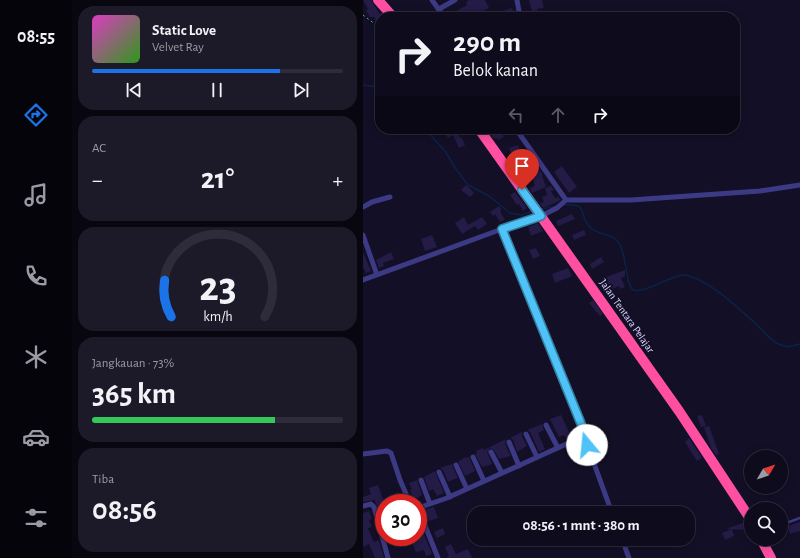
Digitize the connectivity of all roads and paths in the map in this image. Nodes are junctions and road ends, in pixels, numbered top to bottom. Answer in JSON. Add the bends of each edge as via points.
{"nodes":[{"id":1,"x":378,"y":0,"type":"edge"},
{"id":2,"x":432,"y":0,"type":"edge"},
{"id":3,"x":455,"y":0,"type":"edge"},
{"id":4,"x":517,"y":0,"type":"edge"},
{"id":5,"x":439,"y":9,"type":"junction"},
{"id":6,"x":389,"y":12,"type":"edge"},
{"id":7,"x":441,"y":12,"type":"edge"},
{"id":8,"x":519,"y":12,"type":"edge"},
{"id":9,"x":363,"y":15,"type":"edge"},
{"id":10,"x":375,"y":24,"type":"edge"},
{"id":11,"x":483,"y":134,"type":"edge"},
{"id":12,"x":519,"y":134,"type":"edge"},
{"id":13,"x":800,"y":185,"type":"edge"},
{"id":14,"x":390,"y":197,"type":"dead end"},
{"id":15,"x":565,"y":202,"type":"junction"},
{"id":16,"x":363,"y":208,"type":"edge"},
{"id":17,"x":540,"y":215,"type":"junction"},
{"id":18,"x":502,"y":229,"type":"junction"},
{"id":19,"x":363,"y":235,"type":"edge"},
{"id":20,"x":377,"y":275,"type":"junction"},
{"id":21,"x":363,"y":280,"type":"edge"},
{"id":22,"x":546,"y":426,"type":"dead end"},
{"id":23,"x":527,"y":434,"type":"dead end"},
{"id":24,"x":584,"y":436,"type":"junction"},
{"id":25,"x":509,"y":442,"type":"dead end"},
{"id":26,"x":558,"y":448,"type":"junction"},
{"id":27,"x":491,"y":452,"type":"dead end"},
{"id":28,"x":363,"y":454,"type":"edge"},
{"id":29,"x":473,"y":457,"type":"dead end"},
{"id":30,"x":537,"y":458,"type":"junction"},
{"id":31,"x":457,"y":465,"type":"dead end"},
{"id":32,"x":519,"y":466,"type":"junction"},
{"id":33,"x":439,"y":472,"type":"dead end"},
{"id":34,"x":502,"y":473,"type":"junction"},
{"id":35,"x":421,"y":480,"type":"dead end"},
{"id":36,"x":484,"y":481,"type":"junction"},
{"id":37,"x":467,"y":489,"type":"junction"},
{"id":38,"x":406,"y":494,"type":"edge"},
{"id":39,"x":450,"y":497,"type":"junction"},
{"id":40,"x":430,"y":504,"type":"junction"},
{"id":41,"x":427,"y":505,"type":"edge"},
{"id":42,"x":363,"y":506,"type":"edge"},
{"id":43,"x":609,"y":506,"type":"edge"},
{"id":44,"x":375,"y":509,"type":"edge"},
{"id":45,"x":744,"y":509,"type":"edge"},
{"id":46,"x":800,"y":518,"type":"edge"},
{"id":47,"x":788,"y":522,"type":"edge"},
{"id":48,"x":427,"y":532,"type":"edge"},
{"id":49,"x":386,"y":546,"type":"edge"},
{"id":50,"x":625,"y":546,"type":"edge"},
{"id":51,"x":765,"y":546,"type":"edge"},
{"id":52,"x":388,"y":558,"type":"edge"},
{"id":53,"x":437,"y":558,"type":"edge"},
{"id":54,"x":629,"y":558,"type":"edge"},
{"id":55,"x":771,"y":558,"type":"edge"}],
"edges":[{"from":1,"to":6,"type":"highway"},
{"from":2,"to":5,"type":"street"},
{"from":3,"to":5,"type":"street"},
{"from":4,"to":8,"type":"street"},
{"from":5,"to":7,"type":"street"},
{"from":9,"to":10,"type":"path"},
{"from":11,"to":17,"type":"highway","name":"Jalan Tentara Pelajar"},
{"from":12,"to":15,"type":"street"},
{"from":13,"to":15,"type":"street","via":[[760,191]]},
{"from":14,"to":16,"type":"street","via":[[366,204]]},
{"from":15,"to":17,"type":"street"},
{"from":17,"to":18,"type":"street"},
{"from":17,"to":45,"type":"highway","name":"Jalan Tentara Pelajar","via":[[679,411]]},
{"from":18,"to":20,"type":"street"},
{"from":18,"to":24,"type":"street"},
{"from":19,"to":20,"type":"street"},
{"from":20,"to":21,"type":"street"},
{"from":22,"to":26,"type":"street"},
{"from":23,"to":30,"type":"street"},
{"from":24,"to":26,"type":"street"},
{"from":24,"to":43,"type":"street"},
{"from":25,"to":32,"type":"street"},
{"from":26,"to":30,"type":"street"},
{"from":27,"to":34,"type":"street"},
{"from":28,"to":38,"type":"street","via":[[387,451],[391,453]]},
{"from":29,"to":36,"type":"street"},
{"from":30,"to":32,"type":"street"},
{"from":31,"to":37,"type":"street"},
{"from":32,"to":34,"type":"street"},
{"from":33,"to":39,"type":"street"},
{"from":34,"to":36,"type":"street"},
{"from":35,"to":40,"type":"street"},
{"from":36,"to":37,"type":"street"},
{"from":37,"to":39,"type":"street"},
{"from":39,"to":40,"type":"street"},
{"from":40,"to":41,"type":"street"},
{"from":42,"to":44,"type":"street","via":[[373,505]]},
{"from":46,"to":47,"type":"lane"},
{"from":48,"to":53,"type":"street"},
{"from":49,"to":52,"type":"street"},
{"from":50,"to":54,"type":"street"},
{"from":51,"to":55,"type":"highway"}]}
